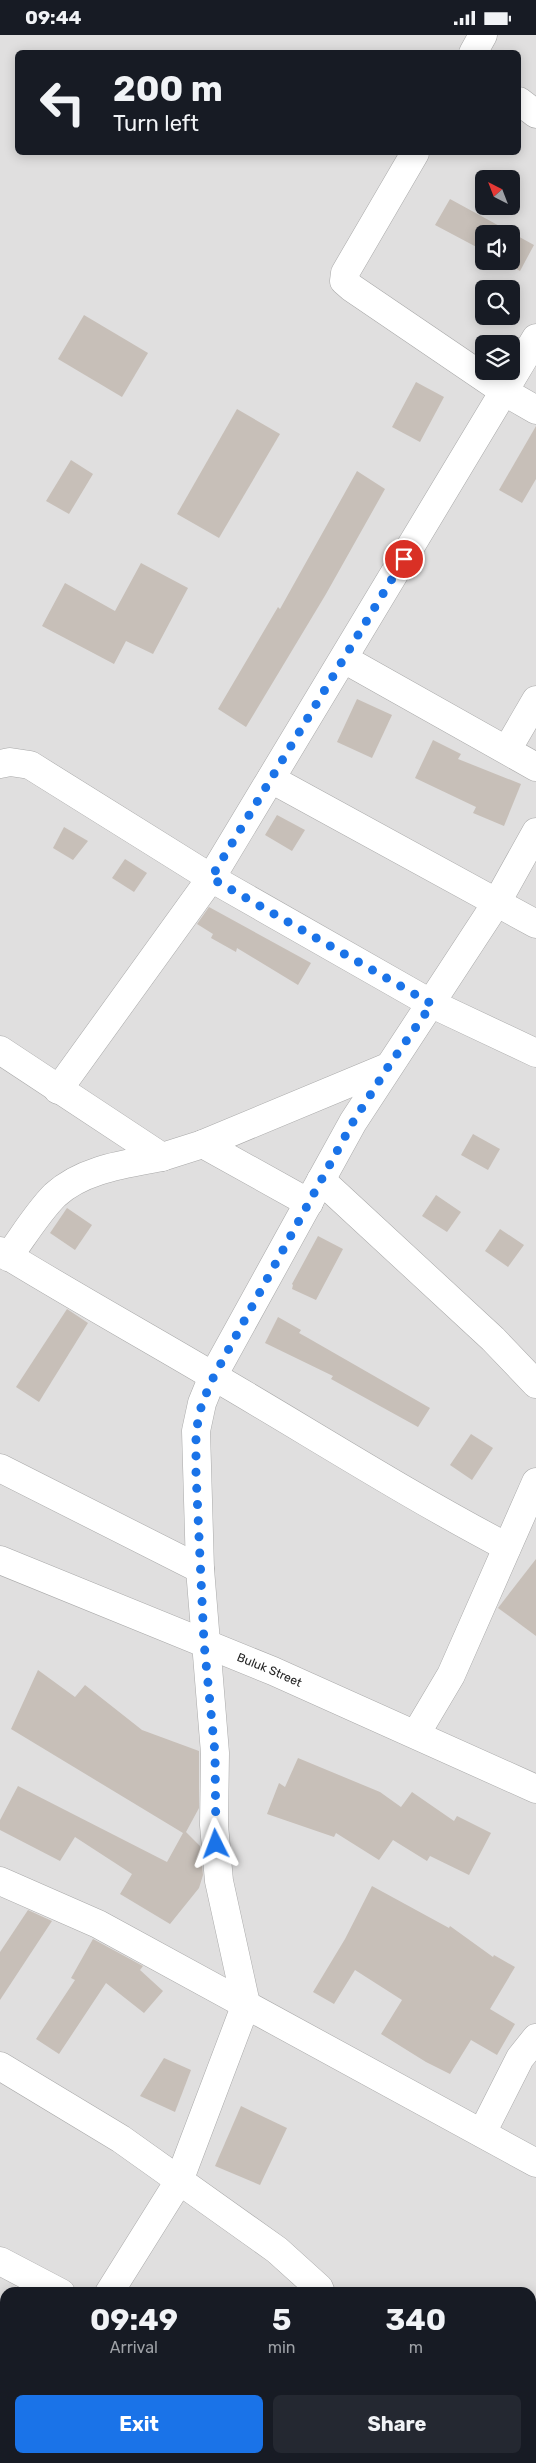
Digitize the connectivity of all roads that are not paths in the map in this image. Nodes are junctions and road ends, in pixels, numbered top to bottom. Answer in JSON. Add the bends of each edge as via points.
{"nodes":[{"id":1,"x":483,"y":35,"type":"edge"},
{"id":2,"x":476,"y":50,"type":"edge"},
{"id":3,"x":521,"y":103,"type":"edge"},
{"id":4,"x":536,"y":114,"type":"edge"},
{"id":5,"x":415,"y":155,"type":"edge"},
{"id":6,"x":536,"y":339,"type":"edge"},
{"id":7,"x":505,"y":392,"type":"junction"},
{"id":8,"x":536,"y":410,"type":"edge"},
{"id":9,"x":344,"y":659,"type":"junction"},
{"id":10,"x":536,"y":700,"type":"edge"},
{"id":11,"x":507,"y":750,"type":"junction"},
{"id":12,"x":0,"y":764,"type":"edge"},
{"id":13,"x":536,"y":767,"type":"edge"},
{"id":14,"x":271,"y":779,"type":"junction"},
{"id":15,"x":536,"y":832,"type":"edge"},
{"id":16,"x":211,"y":878,"type":"junction"},
{"id":17,"x":497,"y":902,"type":"junction"},
{"id":18,"x":536,"y":925,"type":"edge"},
{"id":19,"x":432,"y":1004,"type":"junction"},
{"id":20,"x":0,"y":1050,"type":"edge"},
{"id":21,"x":536,"y":1053,"type":"edge"},
{"id":22,"x":388,"y":1067,"type":"junction"},
{"id":23,"x":58,"y":1090,"type":"junction"},
{"id":24,"x":203,"y":1144,"type":"junction"},
{"id":25,"x":162,"y":1157,"type":"junction"},
{"id":26,"x":315,"y":1192,"type":"junction"},
{"id":27,"x":4,"y":1254,"type":"edge"},
{"id":28,"x":214,"y":1376,"type":"junction"},
{"id":29,"x":536,"y":1384,"type":"edge"},
{"id":30,"x":0,"y":1469,"type":"edge"},
{"id":31,"x":536,"y":1482,"type":"edge"},
{"id":32,"x":507,"y":1547,"type":"junction"},
{"id":33,"x":0,"y":1560,"type":"edge"},
{"id":34,"x":200,"y":1569,"type":"junction"},
{"id":35,"x":204,"y":1643,"type":"junction"},
{"id":36,"x":416,"y":1734,"type":"junction"},
{"id":37,"x":536,"y":1789,"type":"edge"},
{"id":38,"x":0,"y":1881,"type":"edge"},
{"id":39,"x":246,"y":2004,"type":"junction"},
{"id":40,"x":536,"y":2038,"type":"edge"},
{"id":41,"x":0,"y":2066,"type":"edge"},
{"id":42,"x":482,"y":2133,"type":"junction"},
{"id":43,"x":536,"y":2163,"type":"edge"},
{"id":44,"x":179,"y":2181,"type":"junction"},
{"id":45,"x":0,"y":2261,"type":"edge"},
{"id":46,"x":50,"y":2287,"type":"edge"},
{"id":47,"x":113,"y":2287,"type":"edge"},
{"id":48,"x":318,"y":2287,"type":"edge"}],
"edges":[{"from":1,"to":2,"type":"street"},
{"from":3,"to":4,"type":"street"},
{"from":5,"to":7,"type":"street","via":[[345,273],[344,281]]},
{"from":6,"to":7,"type":"street"},
{"from":7,"to":8,"type":"street"},
{"from":7,"to":9,"type":"street"},
{"from":9,"to":11,"type":"street"},
{"from":9,"to":14,"type":"street"},
{"from":10,"to":11,"type":"street"},
{"from":11,"to":13,"type":"street"},
{"from":12,"to":16,"type":"street","via":[[30,765]]},
{"from":14,"to":16,"type":"street"},
{"from":14,"to":17,"type":"street"},
{"from":15,"to":17,"type":"street"},
{"from":16,"to":19,"type":"street"},
{"from":16,"to":23,"type":"street"},
{"from":17,"to":18,"type":"street"},
{"from":17,"to":19,"type":"street"},
{"from":19,"to":21,"type":"street"},
{"from":19,"to":22,"type":"street"},
{"from":20,"to":23,"type":"street"},
{"from":22,"to":24,"type":"street"},
{"from":22,"to":26,"type":"street"},
{"from":23,"to":25,"type":"street"},
{"from":24,"to":25,"type":"street"},
{"from":24,"to":26,"type":"street"},
{"from":25,"to":27,"type":"street","via":[[97,1171],[77,1181],[55,1195]]},
{"from":26,"to":28,"type":"street"},
{"from":26,"to":29,"type":"street","via":[[494,1339]]},
{"from":27,"to":28,"type":"street"},
{"from":28,"to":32,"type":"street","via":[[370,1471]]},
{"from":28,"to":34,"type":"street","via":[[202,1403],[196,1431]]},
{"from":30,"to":34,"type":"street"},
{"from":31,"to":32,"type":"street"},
{"from":32,"to":36,"type":"street","via":[[451,1675]]},
{"from":33,"to":35,"type":"street","name":"Buluk Street"},
{"from":34,"to":35,"type":"street"},
{"from":35,"to":36,"type":"street","name":"Buluk Street"},
{"from":35,"to":39,"type":"street","via":[[215,1753],[214,1825],[219,1881]]},
{"from":36,"to":37,"type":"street","name":"Buluk Street"},
{"from":38,"to":39,"type":"street","via":[[98,1925]]},
{"from":39,"to":42,"type":"street"},
{"from":39,"to":44,"type":"street"},
{"from":40,"to":42,"type":"street","via":[[520,2059]]},
{"from":41,"to":44,"type":"street","via":[[121,2139]]},
{"from":42,"to":43,"type":"street"},
{"from":44,"to":47,"type":"street"},
{"from":44,"to":48,"type":"street","via":[[277,2251]]},
{"from":45,"to":46,"type":"street"}]}
